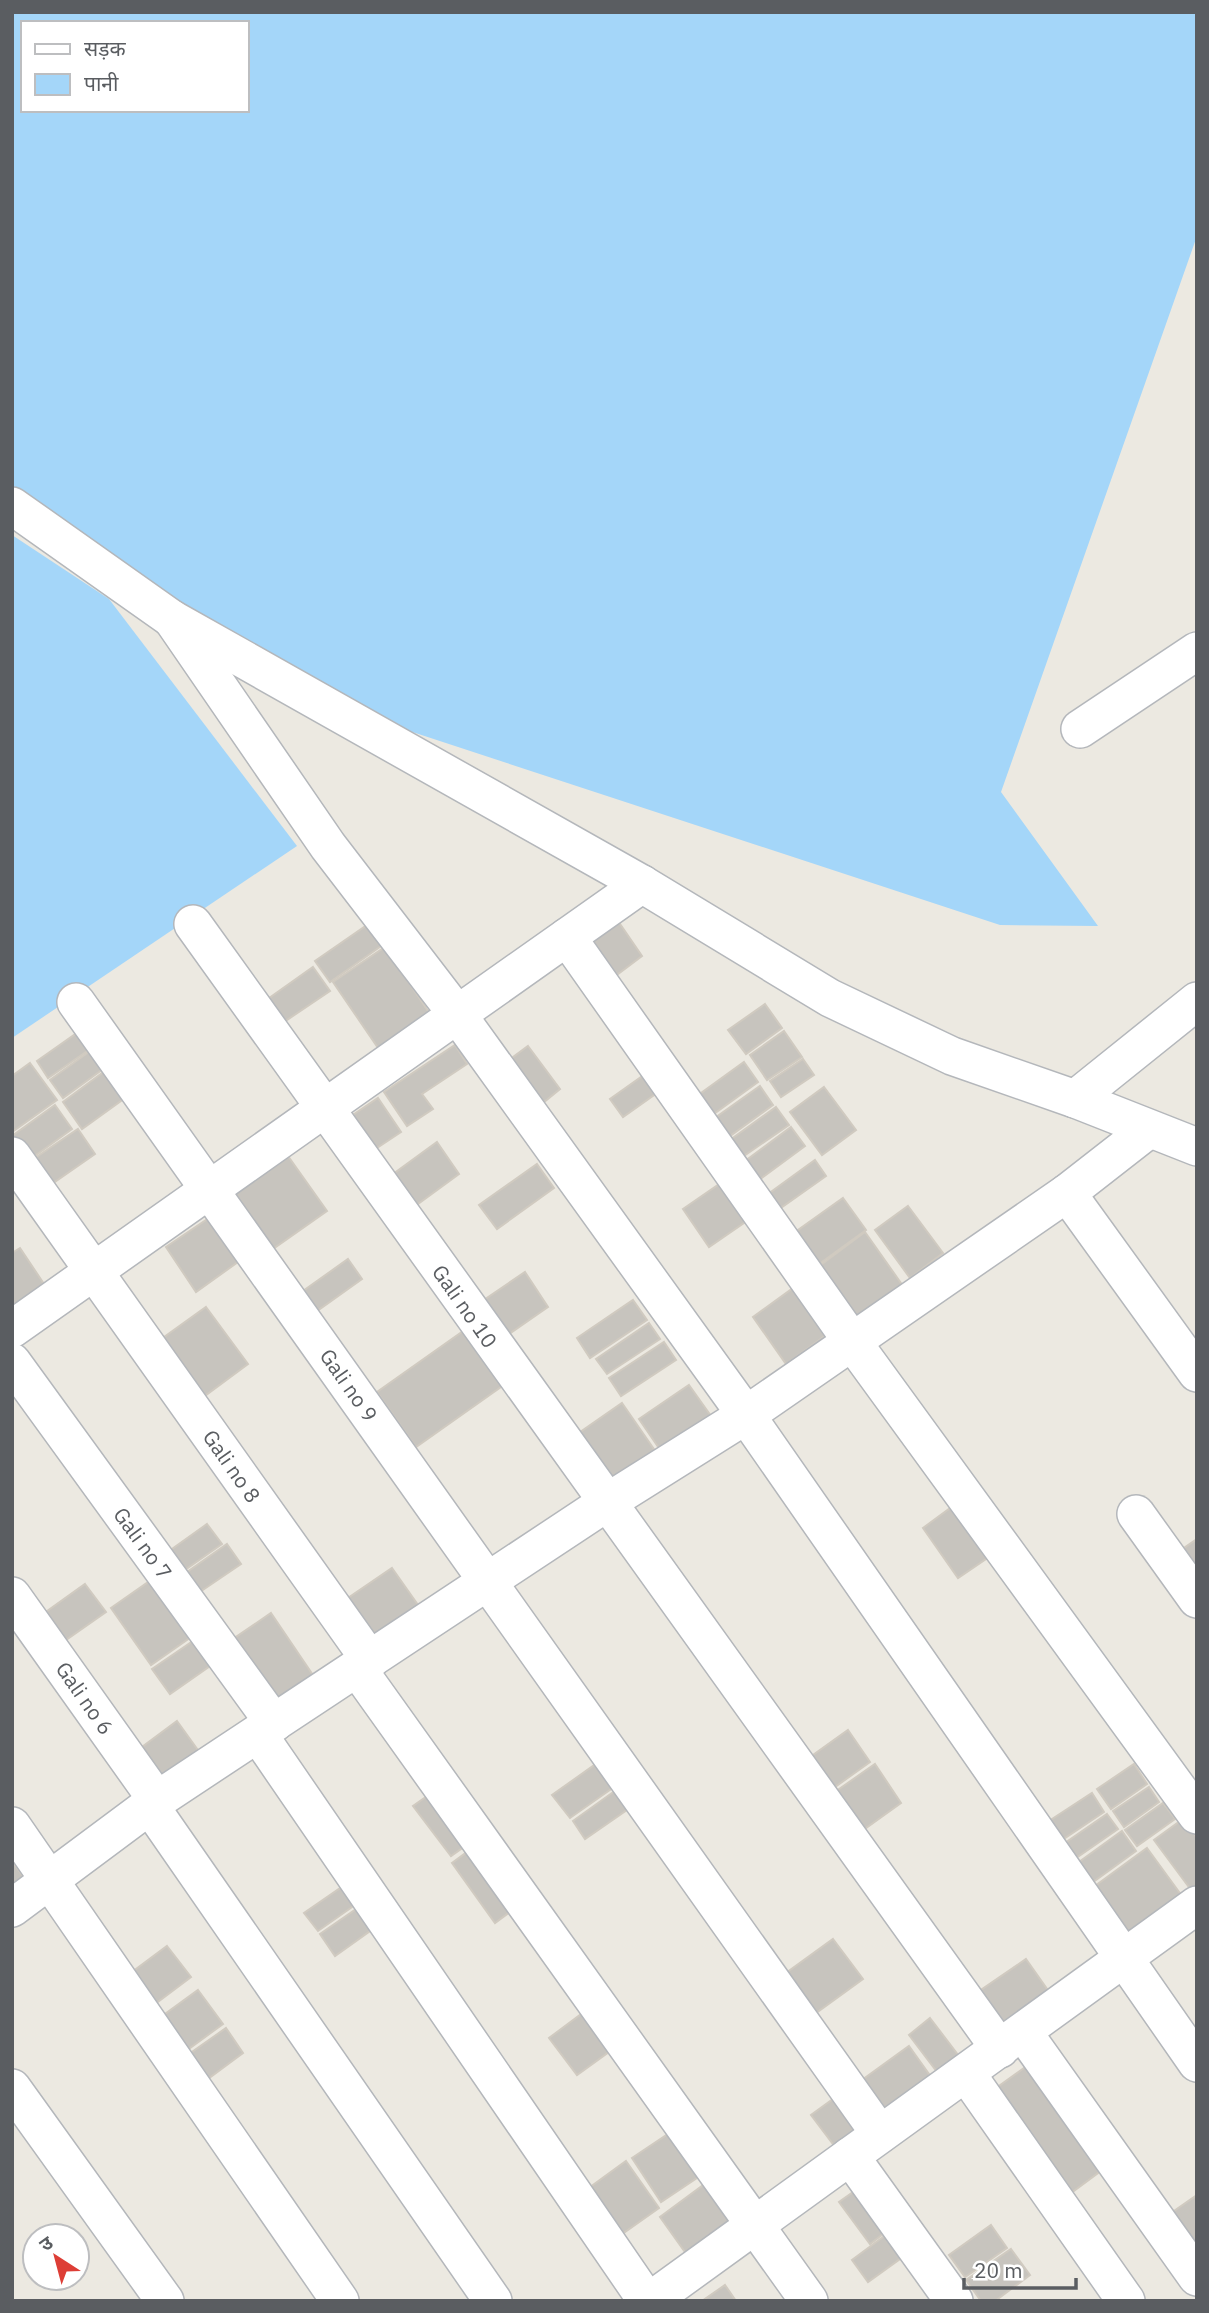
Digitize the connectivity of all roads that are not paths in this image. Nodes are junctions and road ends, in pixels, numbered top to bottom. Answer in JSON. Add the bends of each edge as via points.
{"nodes":[{"id":1,"x":12,"y":506,"type":"edge"},
{"id":2,"x":172,"y":619,"type":"junction"},
{"id":3,"x":1197,"y":651,"type":"edge"},
{"id":4,"x":1080,"y":729,"type":"dead end"},
{"id":5,"x":642,"y":884,"type":"junction"},
{"id":6,"x":194,"y":924,"type":"dead end"},
{"id":7,"x":567,"y":937,"type":"junction"},
{"id":8,"x":1197,"y":1001,"type":"edge"},
{"id":9,"x":76,"y":1002,"type":"dead end"},
{"id":10,"x":457,"y":1014,"type":"junction"},
{"id":11,"x":1075,"y":1098,"type":"junction"},
{"id":12,"x":325,"y":1108,"type":"junction"},
{"id":13,"x":1149,"y":1129,"type":"junction"},
{"id":14,"x":1197,"y":1147,"type":"edge"},
{"id":15,"x":12,"y":1156,"type":"edge"},
{"id":16,"x":210,"y":1190,"type":"junction"},
{"id":17,"x":1067,"y":1193,"type":"junction"},
{"id":18,"x":94,"y":1271,"type":"junction"},
{"id":19,"x":12,"y":1329,"type":"edge"},
{"id":20,"x":852,"y":1340,"type":"junction"},
{"id":21,"x":12,"y":1362,"type":"edge"},
{"id":22,"x":1197,"y":1373,"type":"edge"},
{"id":23,"x":746,"y":1415,"type":"junction"},
{"id":24,"x":606,"y":1503,"type":"junction"},
{"id":25,"x":1136,"y":1514,"type":"dead end"},
{"id":26,"x":487,"y":1581,"type":"junction"},
{"id":27,"x":12,"y":1596,"type":"edge"},
{"id":28,"x":1197,"y":1599,"type":"edge"},
{"id":29,"x":364,"y":1664,"type":"junction"},
{"id":30,"x":266,"y":1729,"type":"junction"},
{"id":31,"x":154,"y":1803,"type":"junction"},
{"id":32,"x":1197,"y":1815,"type":"edge"},
{"id":33,"x":12,"y":1826,"type":"edge"},
{"id":34,"x":50,"y":1880,"type":"junction"},
{"id":35,"x":1197,"y":1905,"type":"edge"},
{"id":36,"x":12,"y":1908,"type":"edge"},
{"id":37,"x":1124,"y":1959,"type":"junction"},
{"id":38,"x":1011,"y":2040,"type":"junction"},
{"id":39,"x":1197,"y":2063,"type":"edge"},
{"id":40,"x":966,"y":2073,"type":"junction"},
{"id":41,"x":12,"y":2088,"type":"edge"},
{"id":42,"x":880,"y":2134,"type":"junction"},
{"id":43,"x":850,"y":2156,"type":"junction"},
{"id":44,"x":756,"y":2224,"type":"junction"},
{"id":45,"x":1197,"y":2277,"type":"edge"},
{"id":46,"x":164,"y":2301,"type":"edge"},
{"id":47,"x":340,"y":2301,"type":"edge"},
{"id":48,"x":493,"y":2301,"type":"edge"},
{"id":49,"x":649,"y":2301,"type":"edge"},
{"id":50,"x":809,"y":2301,"type":"edge"},
{"id":51,"x":954,"y":2301,"type":"edge"},
{"id":52,"x":1126,"y":2301,"type":"edge"}],
"edges":[{"from":1,"to":2,"type":"street"},
{"from":2,"to":5,"type":"street"},
{"from":2,"to":10,"type":"street","via":[[328,846]]},
{"from":3,"to":4,"type":"street"},
{"from":5,"to":7,"type":"street"},
{"from":5,"to":11,"type":"street","via":[[831,998],[952,1056]]},
{"from":6,"to":12,"type":"street","name":"Gali no 10"},
{"from":7,"to":10,"type":"street"},
{"from":7,"to":20,"type":"street"},
{"from":8,"to":11,"type":"street"},
{"from":9,"to":16,"type":"street","name":"Gali no 9"},
{"from":10,"to":12,"type":"street"},
{"from":10,"to":23,"type":"street"},
{"from":11,"to":13,"type":"street"},
{"from":12,"to":16,"type":"street"},
{"from":12,"to":24,"type":"street","name":"Gali no 10"},
{"from":13,"to":14,"type":"street"},
{"from":13,"to":17,"type":"street"},
{"from":15,"to":18,"type":"street","name":"Gali no 8"},
{"from":16,"to":18,"type":"street"},
{"from":16,"to":26,"type":"street","name":"Gali no 9"},
{"from":17,"to":20,"type":"street"},
{"from":17,"to":22,"type":"street"},
{"from":18,"to":19,"type":"street"},
{"from":18,"to":29,"type":"street","name":"Gali no 8"},
{"from":20,"to":23,"type":"street"},
{"from":20,"to":32,"type":"street"},
{"from":21,"to":30,"type":"street","name":"Gali no 7"},
{"from":23,"to":24,"type":"street"},
{"from":23,"to":37,"type":"street"},
{"from":24,"to":26,"type":"street"},
{"from":24,"to":38,"type":"street","name":"Gali no 10"},
{"from":25,"to":28,"type":"street"},
{"from":26,"to":29,"type":"street"},
{"from":26,"to":42,"type":"street","name":"Gali no 9"},
{"from":27,"to":31,"type":"street","name":"Gali no 6"},
{"from":29,"to":30,"type":"street"},
{"from":29,"to":44,"type":"street","name":"Gali no 8"},
{"from":30,"to":31,"type":"street"},
{"from":30,"to":49,"type":"street","name":"Gali no 7"},
{"from":31,"to":34,"type":"street"},
{"from":31,"to":48,"type":"street","name":"Gali no 6"},
{"from":33,"to":34,"type":"street"},
{"from":34,"to":36,"type":"street"},
{"from":34,"to":47,"type":"street"},
{"from":35,"to":37,"type":"street"},
{"from":37,"to":38,"type":"street"},
{"from":37,"to":39,"type":"street"},
{"from":38,"to":40,"type":"street"},
{"from":38,"to":45,"type":"street","name":"Gali no 10"},
{"from":40,"to":42,"type":"street"},
{"from":40,"to":52,"type":"street"},
{"from":41,"to":46,"type":"street"},
{"from":42,"to":43,"type":"street"},
{"from":43,"to":44,"type":"street"},
{"from":43,"to":51,"type":"street"},
{"from":44,"to":49,"type":"street"},
{"from":44,"to":50,"type":"street","name":"Gali no 8"}]}
